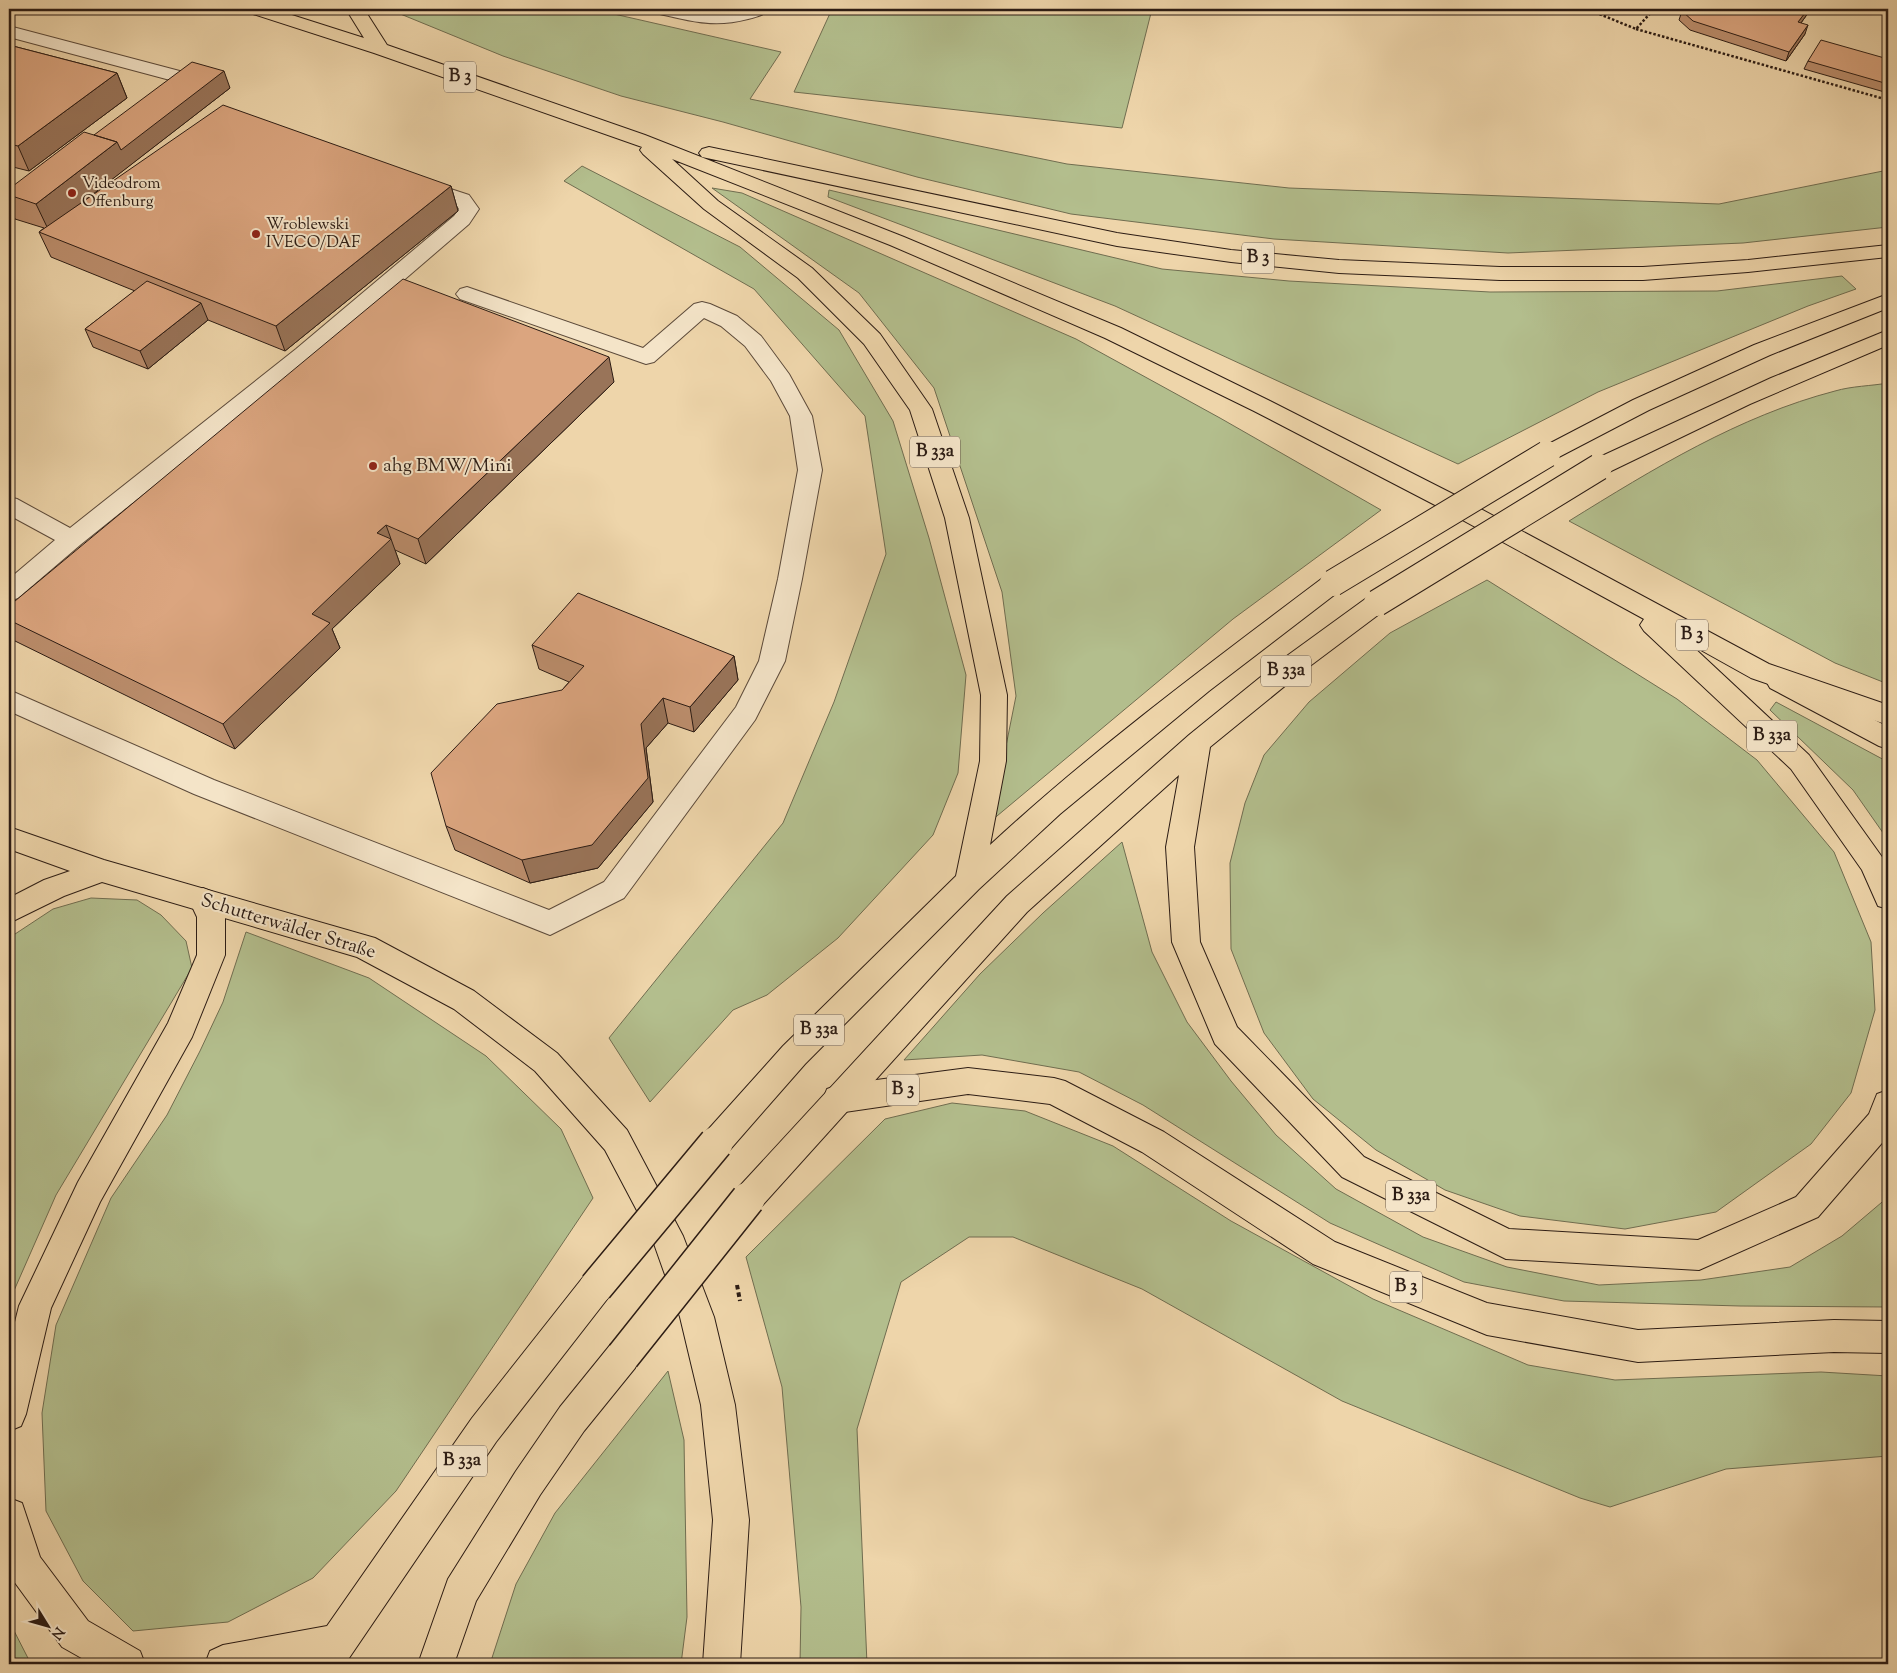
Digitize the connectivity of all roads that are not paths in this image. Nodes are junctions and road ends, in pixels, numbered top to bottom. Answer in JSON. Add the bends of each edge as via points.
{"nodes":[{"id":1,"x":256,"y":9,"type":"edge"},
{"id":2,"x":355,"y":9,"type":"edge"},
{"id":3,"x":662,"y":9,"type":"edge"},
{"id":4,"x":760,"y":9,"type":"edge"},
{"id":5,"x":9,"y":31,"type":"edge"},
{"id":6,"x":380,"y":49,"type":"junction"},
{"id":7,"x":146,"y":107,"type":"edge"},
{"id":8,"x":638,"y":139,"type":"junction"},
{"id":9,"x":405,"y":180,"type":"edge"},
{"id":10,"x":1888,"y":251,"type":"edge"},
{"id":11,"x":467,"y":294,"type":"dead end"},
{"id":12,"x":1888,"y":301,"type":"edge"},
{"id":13,"x":1888,"y":337,"type":"edge"},
{"id":14,"x":1838,"y":357,"type":"junction"},
{"id":15,"x":1888,"y":357,"type":"edge"},
{"id":16,"x":9,"y":505,"type":"edge"},
{"id":17,"x":72,"y":539,"type":"junction"},
{"id":18,"x":9,"y":592,"type":"edge"},
{"id":19,"x":1624,"y":598,"type":"junction"},
{"id":20,"x":1760,"y":671,"type":"junction"},
{"id":21,"x":9,"y":700,"type":"edge"},
{"id":22,"x":1888,"y":715,"type":"edge"},
{"id":23,"x":1888,"y":739,"type":"edge"},
{"id":24,"x":1198,"y":742,"type":"junction"},
{"id":25,"x":9,"y":838,"type":"edge"},
{"id":26,"x":102,"y":871,"type":"junction"},
{"id":27,"x":969,"y":881,"type":"junction"},
{"id":28,"x":1888,"y":898,"type":"edge"},
{"id":29,"x":203,"y":900,"type":"junction"},
{"id":30,"x":9,"y":911,"type":"edge"},
{"id":31,"x":838,"y":1100,"type":"junction"},
{"id":32,"x":1888,"y":1104,"type":"edge"},
{"id":33,"x":1888,"y":1337,"type":"edge"},
{"id":34,"x":9,"y":1414,"type":"edge"},
{"id":35,"x":9,"y":1516,"type":"edge"},
{"id":36,"x":331,"y":1653,"type":"edge"},
{"id":37,"x":127,"y":1664,"type":"edge"},
{"id":38,"x":223,"y":1664,"type":"edge"},
{"id":39,"x":436,"y":1664,"type":"edge"},
{"id":40,"x":722,"y":1664,"type":"edge"}],
"edges":[{"from":1,"to":6,"type":"main road","number":"B 3"},
{"from":2,"to":6,"type":"main road"},
{"from":3,"to":4,"type":"lane","via":[[710,21],[742,16]]},
{"from":5,"to":7,"type":"lane","via":[[184,78]]},
{"from":6,"to":8,"type":"main road","number":"B 3"},
{"from":8,"to":10,"type":"main road","number":"B 3","via":[[1051,227],[1177,249],[1320,265],[1610,274],[1764,265]]},
{"from":8,"to":19,"type":"main road","number":"B 3","via":[[897,241],[1113,333],[1443,499]]},
{"from":8,"to":27,"type":"main road","number":"B 33a","via":[[711,205],[805,273],[872,338],[921,409],[957,518],[994,695],[993,761]]},
{"from":9,"to":17,"type":"lane","via":[[462,199],[469,209],[462,220],[304,354]]},
{"from":11,"to":21,"type":"lane","via":[[646,357],[702,310],[729,321],[753,341],[781,379],[801,416],[810,470],[772,661],[746,713],[614,890],[550,923],[204,787]]},
{"from":12,"to":27,"type":"main road","number":"B 33a","bridge":true,"via":[[1754,354],[1641,405],[1547,454],[1333,583],[1200,684],[1050,806]]},
{"from":13,"to":14,"type":"main road","number":"B 33a"},
{"from":14,"to":15,"type":"main road"},
{"from":14,"to":24,"type":"main road","number":"B 33a","bridge":true,"via":[[1599,467],[1377,603],[1293,665]]},
{"from":16,"to":17,"type":"lane"},
{"from":17,"to":18,"type":"lane"},
{"from":19,"to":20,"type":"main road","number":"B 3"},
{"from":19,"to":28,"type":"main road","number":"B 33a","via":[[1800,762],[1873,864]]},
{"from":20,"to":22,"type":"main road","number":"B 3"},
{"from":20,"to":23,"type":"main road","number":"B 3"},
{"from":24,"to":31,"type":"main road","number":"B 33a","via":[[1017,904]]},
{"from":24,"to":32,"type":"main road","number":"B 33a","via":[[1180,847],[1186,942],[1226,1035],[1353,1167],[1506,1244],[1699,1255],[1807,1207],[1881,1122]]},
{"from":25,"to":26,"type":"main road","name":"Schutterwälder Straße"},
{"from":26,"to":29,"type":"main road","name":"Schutterwälder Straße"},
{"from":26,"to":30,"type":"main road","via":[[54,888]]},
{"from":27,"to":36,"type":"main road","number":"B 33a","bridge":true,"via":[[794,1055],[596,1287],[484,1430]]},
{"from":29,"to":34,"type":"main road","via":[[211,917],[211,955],[181,1028],[89,1192],[35,1306]]},
{"from":29,"to":40,"type":"main road","name":"Schutterwälder Straße","via":[[365,947],[464,1000],[546,1062],[616,1140],[668,1236],[697,1317],[718,1405],[731,1520]]},
{"from":31,"to":33,"type":"main road","number":"B 3","via":[[968,1082],[1054,1090],[1153,1142],[1324,1253],[1487,1319],[1638,1346],[1834,1336]]},
{"from":31,"to":39,"type":"main road","number":"B 33a","bridge":true,"via":[[748,1199],[572,1420],[466,1584]]},
{"from":35,"to":37,"type":"main road","via":[[26,1567],[74,1634]]},
{"from":36,"to":38,"type":"main road"}]}
